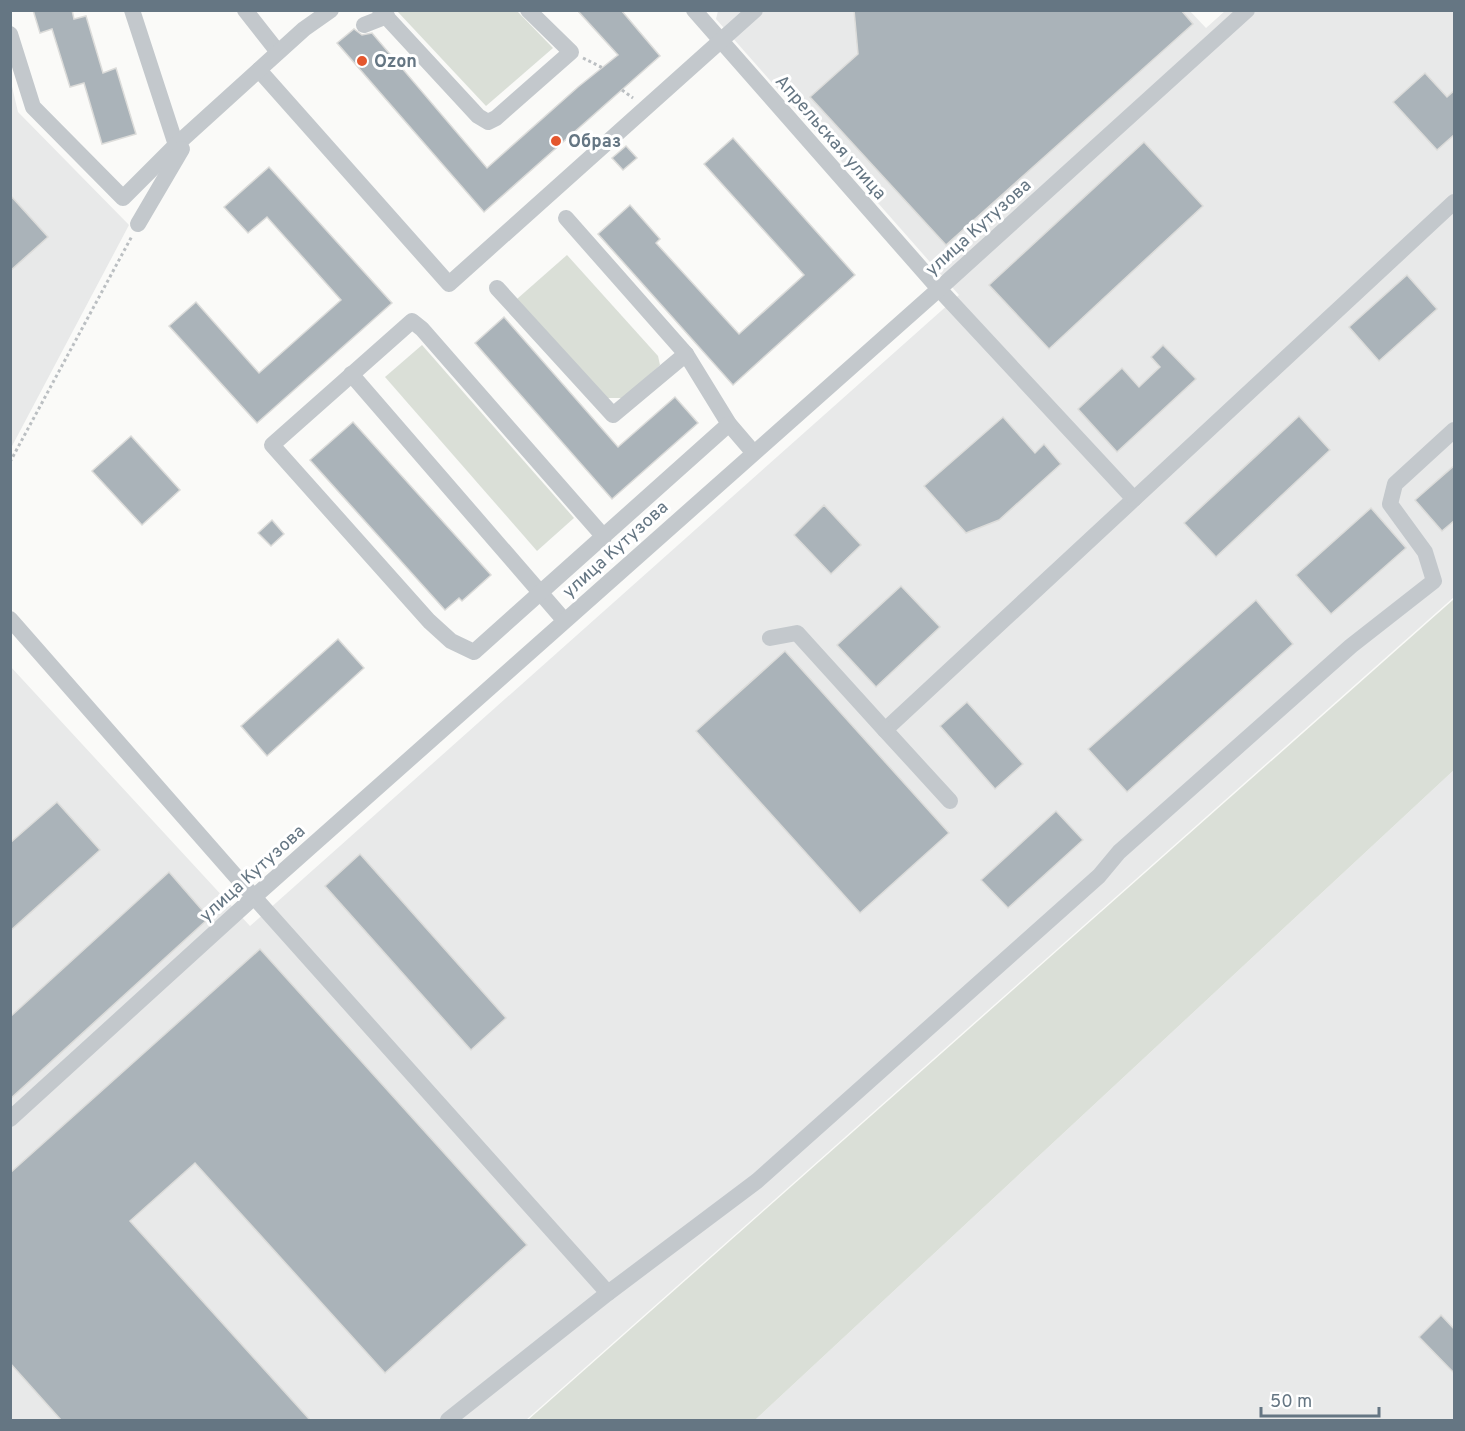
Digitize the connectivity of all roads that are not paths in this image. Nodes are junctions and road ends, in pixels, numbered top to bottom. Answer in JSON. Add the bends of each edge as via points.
{"nodes":[{"id":1,"x":132,"y":10,"type":"edge"},
{"id":2,"x":245,"y":10,"type":"edge"},
{"id":3,"x":331,"y":10,"type":"edge"},
{"id":4,"x":528,"y":10,"type":"edge"},
{"id":5,"x":694,"y":10,"type":"edge"},
{"id":6,"x":755,"y":10,"type":"edge"},
{"id":7,"x":1247,"y":10,"type":"edge"},
{"id":8,"x":383,"y":14,"type":"edge"},
{"id":9,"x":364,"y":25,"type":"dead end"},
{"id":10,"x":10,"y":34,"type":"edge"},
{"id":11,"x":721,"y":42,"type":"junction"},
{"id":12,"x":278,"y":52,"type":"junction"},
{"id":13,"x":259,"y":70,"type":"junction"},
{"id":14,"x":194,"y":128,"type":"junction"},
{"id":15,"x":176,"y":145,"type":"junction"},
{"id":16,"x":1455,"y":202,"type":"edge"},
{"id":17,"x":566,"y":218,"type":"dead end"},
{"id":18,"x":138,"y":224,"type":"road end"},
{"id":19,"x":497,"y":288,"type":"dead end"},
{"id":20,"x":939,"y":289,"type":"junction"},
{"id":21,"x":686,"y":354,"type":"junction"},
{"id":22,"x":351,"y":374,"type":"junction"},
{"id":23,"x":729,"y":424,"type":"junction"},
{"id":24,"x":1455,"y":430,"type":"edge"},
{"id":25,"x":753,"y":452,"type":"junction"},
{"id":26,"x":1134,"y":499,"type":"junction"},
{"id":27,"x":604,"y":537,"type":"junction"},
{"id":28,"x":541,"y":594,"type":"junction"},
{"id":29,"x":10,"y":619,"type":"edge"},
{"id":30,"x":564,"y":620,"type":"junction"},
{"id":31,"x":770,"y":638,"type":"dead end"},
{"id":32,"x":885,"y":729,"type":"junction"},
{"id":33,"x":951,"y":801,"type":"dead end"},
{"id":34,"x":254,"y":897,"type":"junction"},
{"id":35,"x":10,"y":1119,"type":"edge"},
{"id":36,"x":608,"y":1293,"type":"junction"},
{"id":37,"x":448,"y":1420,"type":"edge"}],
"edges":[{"from":1,"to":15,"type":"street"},
{"from":2,"to":12,"type":"street"},
{"from":3,"to":12,"type":"street"},
{"from":4,"to":8,"type":"street","via":[[571,52],[488,122]]},
{"from":5,"to":11,"type":"street","name":"Апрельская улица"},
{"from":6,"to":11,"type":"street"},
{"from":7,"to":20,"type":"street","name":"улица Кутузова"},
{"from":8,"to":9,"type":"street"},
{"from":10,"to":15,"type":"street","via":[[33,107],[123,198]]},
{"from":11,"to":13,"type":"street","via":[[450,284]]},
{"from":11,"to":20,"type":"street","name":"Апрельская улица"},
{"from":12,"to":13,"type":"street"},
{"from":13,"to":14,"type":"street"},
{"from":14,"to":15,"type":"street"},
{"from":14,"to":18,"type":"street"},
{"from":16,"to":26,"type":"street"},
{"from":17,"to":21,"type":"street"},
{"from":19,"to":21,"type":"street","via":[[613,415]]},
{"from":20,"to":25,"type":"street","name":"улица Кутузова"},
{"from":20,"to":26,"type":"street","name":"Апрельская улица"},
{"from":21,"to":23,"type":"street"},
{"from":22,"to":27,"type":"street","via":[[412,321]]},
{"from":22,"to":28,"type":"street"},
{"from":22,"to":28,"type":"street","via":[[272,445],[451,641],[474,651]]},
{"from":23,"to":25,"type":"street"},
{"from":23,"to":27,"type":"street"},
{"from":24,"to":36,"type":"street","via":[[1395,484],[1390,504],[1425,552],[1434,581],[1351,646],[757,1181]]},
{"from":25,"to":30,"type":"street","name":"улица Кутузова"},
{"from":26,"to":32,"type":"street"},
{"from":27,"to":28,"type":"street"},
{"from":28,"to":30,"type":"street"},
{"from":29,"to":34,"type":"street"},
{"from":30,"to":34,"type":"street","name":"улица Кутузова"},
{"from":31,"to":32,"type":"street","via":[[797,633]]},
{"from":32,"to":33,"type":"street"},
{"from":34,"to":35,"type":"street","name":"улица Кутузова"},
{"from":34,"to":36,"type":"street"},
{"from":36,"to":37,"type":"street"}]}
